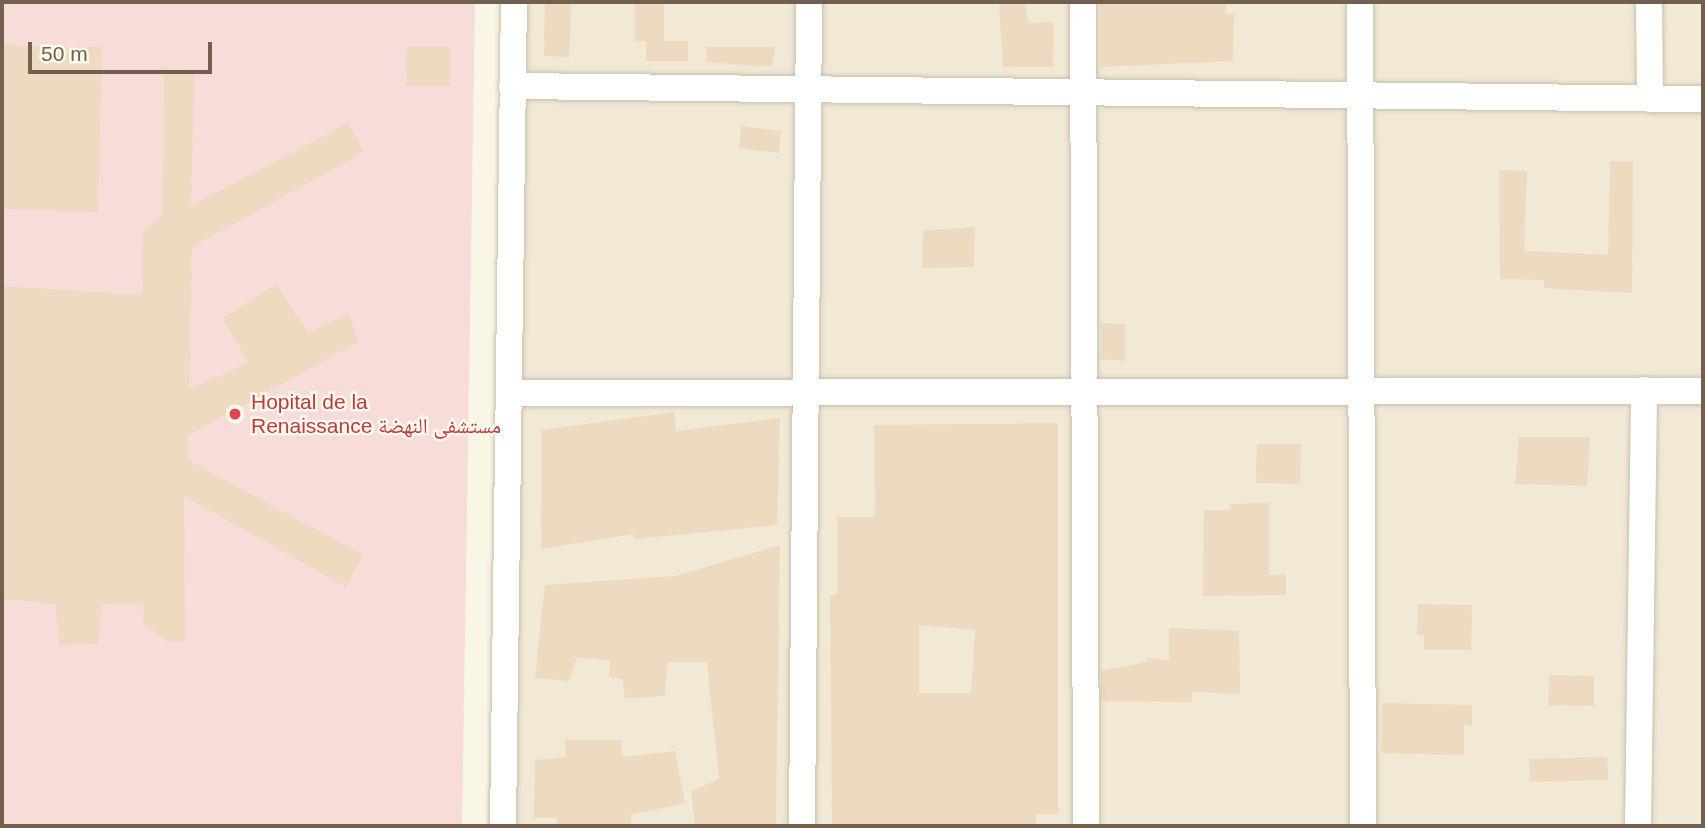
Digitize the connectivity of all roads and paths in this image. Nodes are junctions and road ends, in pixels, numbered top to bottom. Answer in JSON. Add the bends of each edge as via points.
{"nodes":[{"id":1,"x":514,"y":2,"type":"edge"},
{"id":2,"x":809,"y":2,"type":"edge"},
{"id":3,"x":1083,"y":2,"type":"edge"},
{"id":4,"x":1360,"y":2,"type":"edge"},
{"id":5,"x":1649,"y":2,"type":"edge"},
{"id":6,"x":512,"y":86,"type":"junction"},
{"id":7,"x":809,"y":89,"type":"junction"},
{"id":8,"x":1084,"y":92,"type":"junction"},
{"id":9,"x":1360,"y":97,"type":"junction"},
{"id":10,"x":1650,"y":99,"type":"junction"},
{"id":11,"x":1703,"y":99,"type":"edge"},
{"id":12,"x":1644,"y":390,"type":"junction"},
{"id":13,"x":1703,"y":391,"type":"edge"},
{"id":14,"x":1361,"y":392,"type":"junction"},
{"id":15,"x":509,"y":393,"type":"junction"},
{"id":16,"x":807,"y":393,"type":"junction"},
{"id":17,"x":1084,"y":393,"type":"junction"},
{"id":18,"x":503,"y":826,"type":"edge"},
{"id":19,"x":802,"y":826,"type":"edge"},
{"id":20,"x":1086,"y":826,"type":"edge"},
{"id":21,"x":1363,"y":826,"type":"edge"},
{"id":22,"x":1638,"y":826,"type":"edge"}],
"edges":[{"from":1,"to":6,"type":"street"},
{"from":2,"to":7,"type":"street"},
{"from":3,"to":8,"type":"street"},
{"from":4,"to":9,"type":"street"},
{"from":5,"to":10,"type":"street"},
{"from":6,"to":7,"type":"street"},
{"from":6,"to":15,"type":"street"},
{"from":7,"to":8,"type":"street"},
{"from":7,"to":16,"type":"street"},
{"from":8,"to":9,"type":"street"},
{"from":8,"to":17,"type":"street"},
{"from":9,"to":10,"type":"street"},
{"from":9,"to":14,"type":"street"},
{"from":10,"to":11,"type":"street"},
{"from":12,"to":13,"type":"street"},
{"from":12,"to":14,"type":"street"},
{"from":12,"to":22,"type":"street"},
{"from":14,"to":17,"type":"street"},
{"from":14,"to":21,"type":"street"},
{"from":15,"to":16,"type":"street"},
{"from":15,"to":18,"type":"street"},
{"from":16,"to":17,"type":"street"},
{"from":16,"to":19,"type":"street"},
{"from":17,"to":20,"type":"street"}]}
